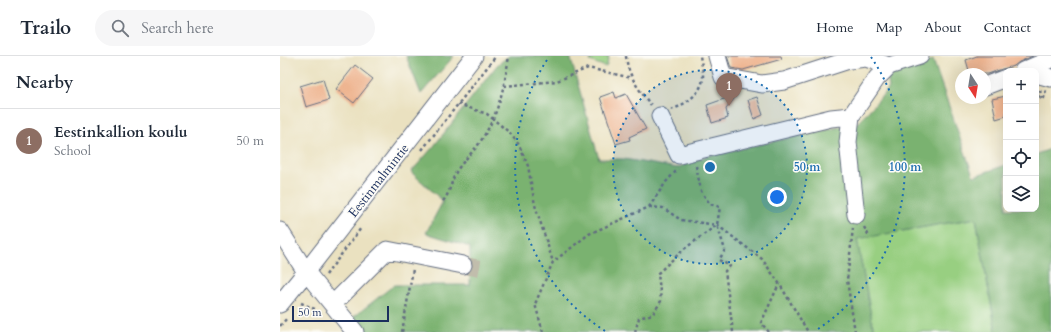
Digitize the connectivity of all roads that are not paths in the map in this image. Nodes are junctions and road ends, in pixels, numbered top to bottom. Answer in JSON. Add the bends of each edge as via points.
{"nodes":[{"id":1,"x":474,"y":56,"type":"edge"},
{"id":2,"x":717,"y":56,"type":"edge"},
{"id":3,"x":920,"y":56,"type":"edge"},
{"id":4,"x":1051,"y":59,"type":"edge"},
{"id":5,"x":889,"y":66,"type":"junction"},
{"id":6,"x":1039,"y":69,"type":"edge"},
{"id":7,"x":1039,"y":76,"type":"edge"},
{"id":8,"x":1051,"y":78,"type":"edge"},
{"id":9,"x":1003,"y":79,"type":"edge"},
{"id":10,"x":991,"y":84,"type":"edge"},
{"id":11,"x":660,"y":116,"type":"road end"},
{"id":12,"x":851,"y":116,"type":"junction"},
{"id":13,"x":856,"y":215,"type":"road end"},
{"id":14,"x":280,"y":231,"type":"edge"},
{"id":15,"x":462,"y":265,"type":"tunnel mouth"},
{"id":16,"x":306,"y":272,"type":"junction"},
{"id":17,"x":333,"y":304,"type":"junction"},
{"id":18,"x":289,"y":309,"type":"edge"},
{"id":19,"x":355,"y":332,"type":"edge"}],
"edges":[{"from":1,"to":16,"type":"street","name":"Eestinmalmintie"},
{"from":2,"to":5,"type":"street","via":[[723,77],[762,84],[784,81],[850,60],[866,58]]},
{"from":3,"to":5,"type":"street"},
{"from":4,"to":6,"type":"street"},
{"from":5,"to":12,"type":"street","via":[[877,78]]},
{"from":7,"to":8,"type":"street"},
{"from":9,"to":10,"type":"street"},
{"from":11,"to":12,"type":"street","via":[[679,154],[831,118]]},
{"from":12,"to":13,"type":"street","via":[[848,142]]},
{"from":14,"to":16,"type":"street"},
{"from":15,"to":17,"type":"street","via":[[387,250]]},
{"from":16,"to":17,"type":"street"},
{"from":16,"to":18,"type":"street","name":"Eestinmalmintie"},
{"from":17,"to":19,"type":"street"}]}
